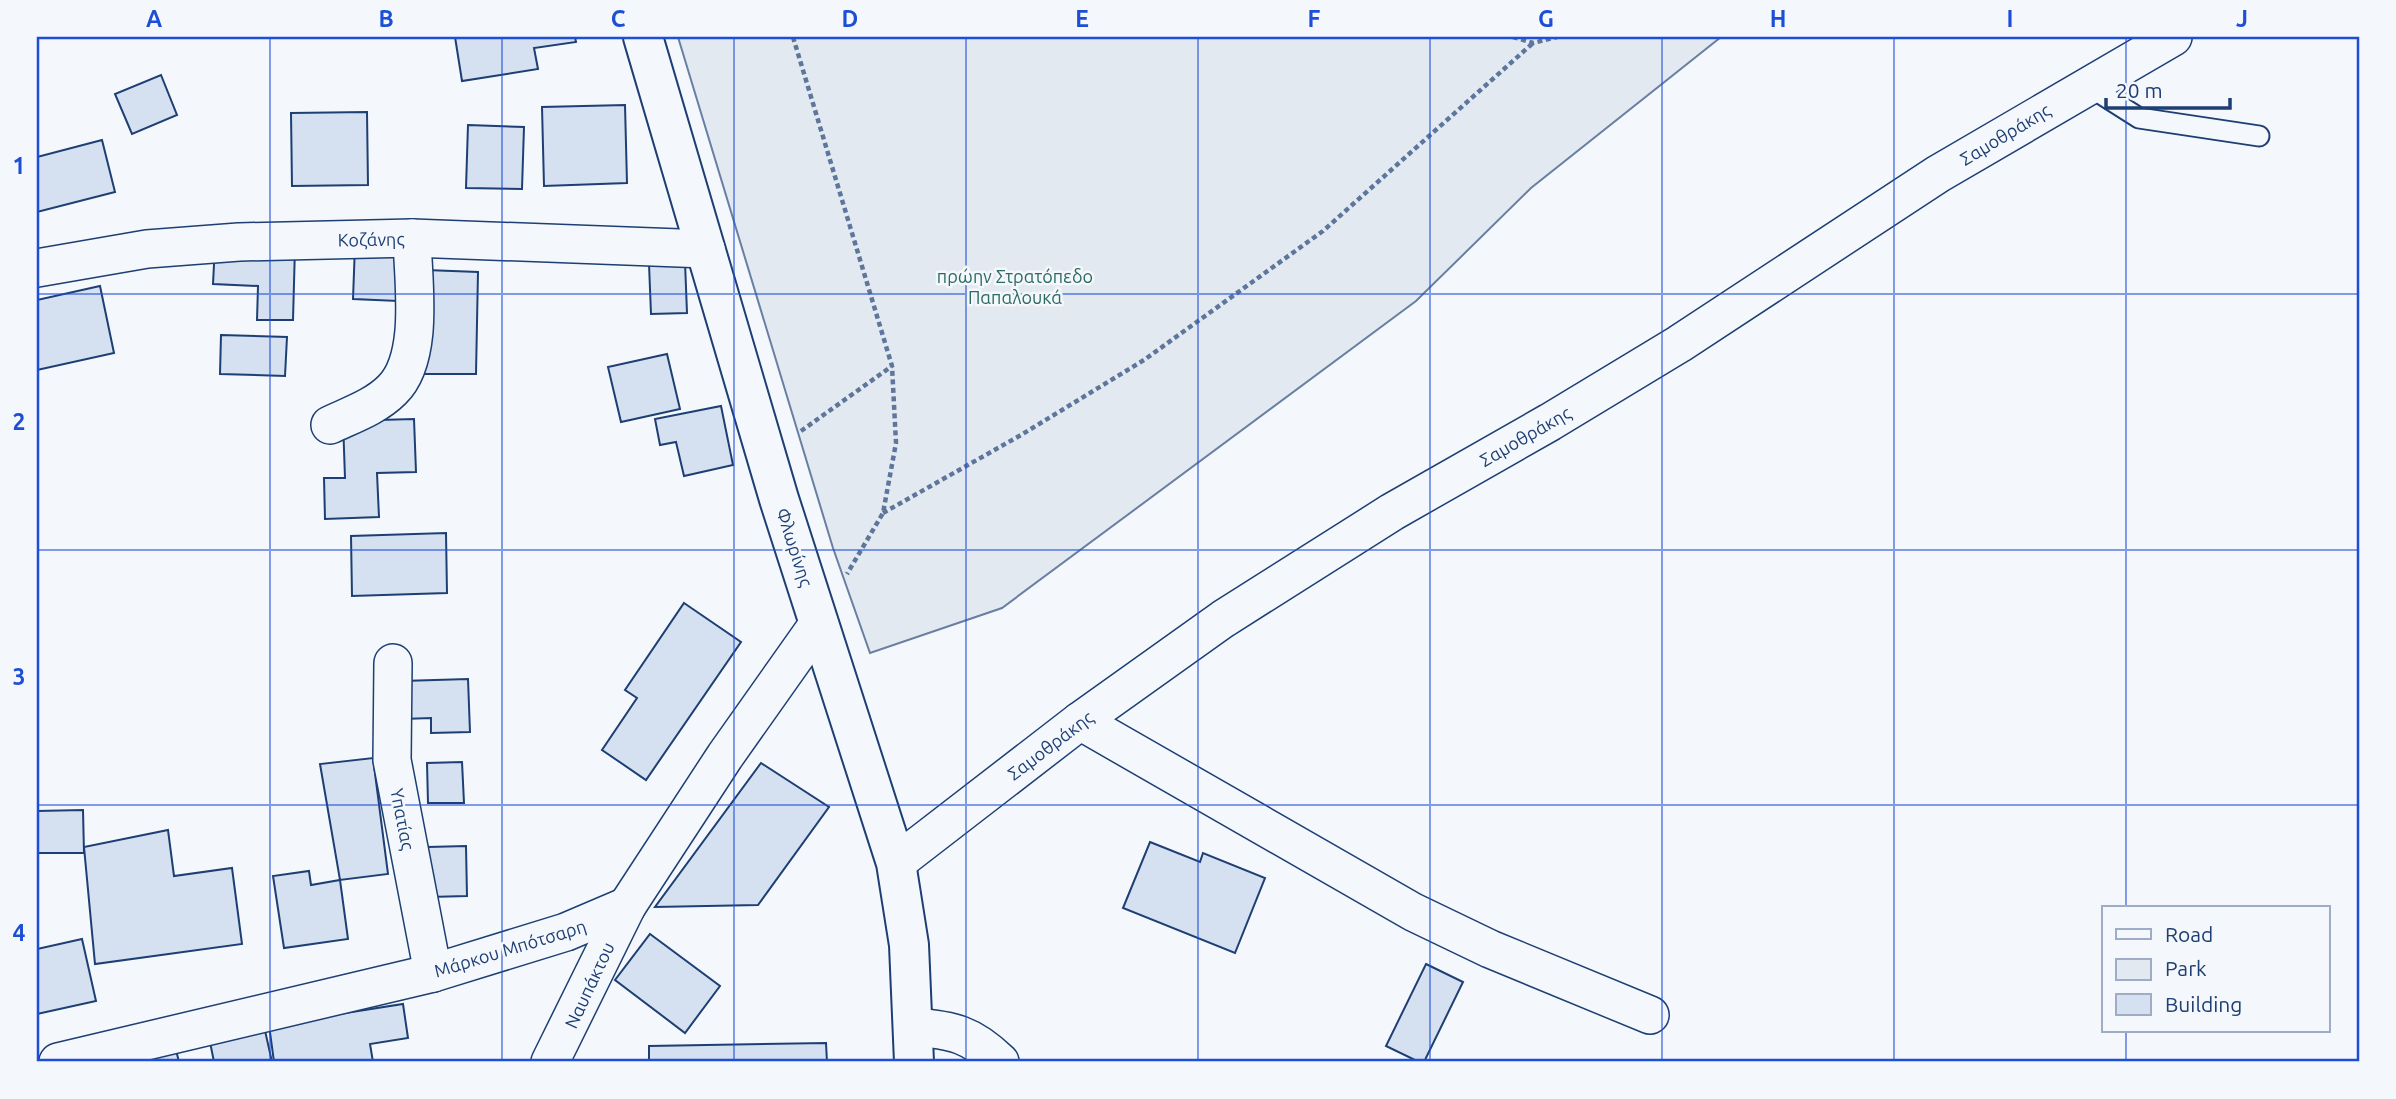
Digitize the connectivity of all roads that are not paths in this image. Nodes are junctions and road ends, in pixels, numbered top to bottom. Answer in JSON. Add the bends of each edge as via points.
{"nodes":[{"id":1,"x":643,"y":37,"type":"edge"},
{"id":2,"x":2173,"y":37,"type":"edge"},
{"id":3,"x":2087,"y":85,"type":"junction"},
{"id":4,"x":2259,"y":136,"type":"dead end"},
{"id":5,"x":411,"y":238,"type":"junction"},
{"id":6,"x":706,"y":249,"type":"junction"},
{"id":7,"x":37,"y":268,"type":"edge"},
{"id":8,"x":330,"y":425,"type":"dead end"},
{"id":9,"x":819,"y":623,"type":"junction"},
{"id":10,"x":393,"y":663,"type":"dead end"},
{"id":11,"x":1080,"y":722,"type":"junction"},
{"id":12,"x":896,"y":863,"type":"junction"},
{"id":13,"x":627,"y":906,"type":"junction"},
{"id":14,"x":433,"y":973,"type":"junction"},
{"id":15,"x":1650,"y":1015,"type":"dead end"},
{"id":16,"x":913,"y":1045,"type":"edge"},
{"id":17,"x":58,"y":1062,"type":"edge"},
{"id":18,"x":550,"y":1062,"type":"edge"},
{"id":19,"x":1000,"y":1062,"type":"edge"}],
"edges":[{"from":1,"to":6,"type":"main road","name":"Φλωρίνης"},
{"from":2,"to":3,"type":"street","name":"Σαμοθράκης"},
{"from":3,"to":4,"type":"lane","via":[[2139,118]]},
{"from":3,"to":11,"type":"street","name":"Σαμοθράκης","via":[[1938,174],[1679,344],[1297,572]]},
{"from":5,"to":6,"type":"street","name":"Κοζάνης"},
{"from":5,"to":7,"type":"street","name":"Κοζάνης","via":[[188,245]]},
{"from":5,"to":8,"type":"street","via":[[414,324],[407,369],[384,397]]},
{"from":6,"to":9,"type":"main road","name":"Φλωρίνης"},
{"from":9,"to":12,"type":"main road","name":"Φλωρίνης"},
{"from":9,"to":13,"type":"street","via":[[724,756]]},
{"from":10,"to":14,"type":"street","name":"Υπατίας","via":[[392,760]]},
{"from":11,"to":12,"type":"street","name":"Σαμοθράκης"},
{"from":11,"to":15,"type":"street","via":[[1422,917]]},
{"from":12,"to":16,"type":"main road","name":"Φλωρίνης","via":[[909,945]]},
{"from":13,"to":14,"type":"street","name":"Μάρκου Μπότσαρη","via":[[566,932]]},
{"from":13,"to":18,"type":"street","name":"Ναυπάκτου"},
{"from":14,"to":17,"type":"street","name":"Μάρκου Μπότσαρη"},
{"from":16,"to":19,"type":"street","via":[[950,1030],[968,1037]]}]}
